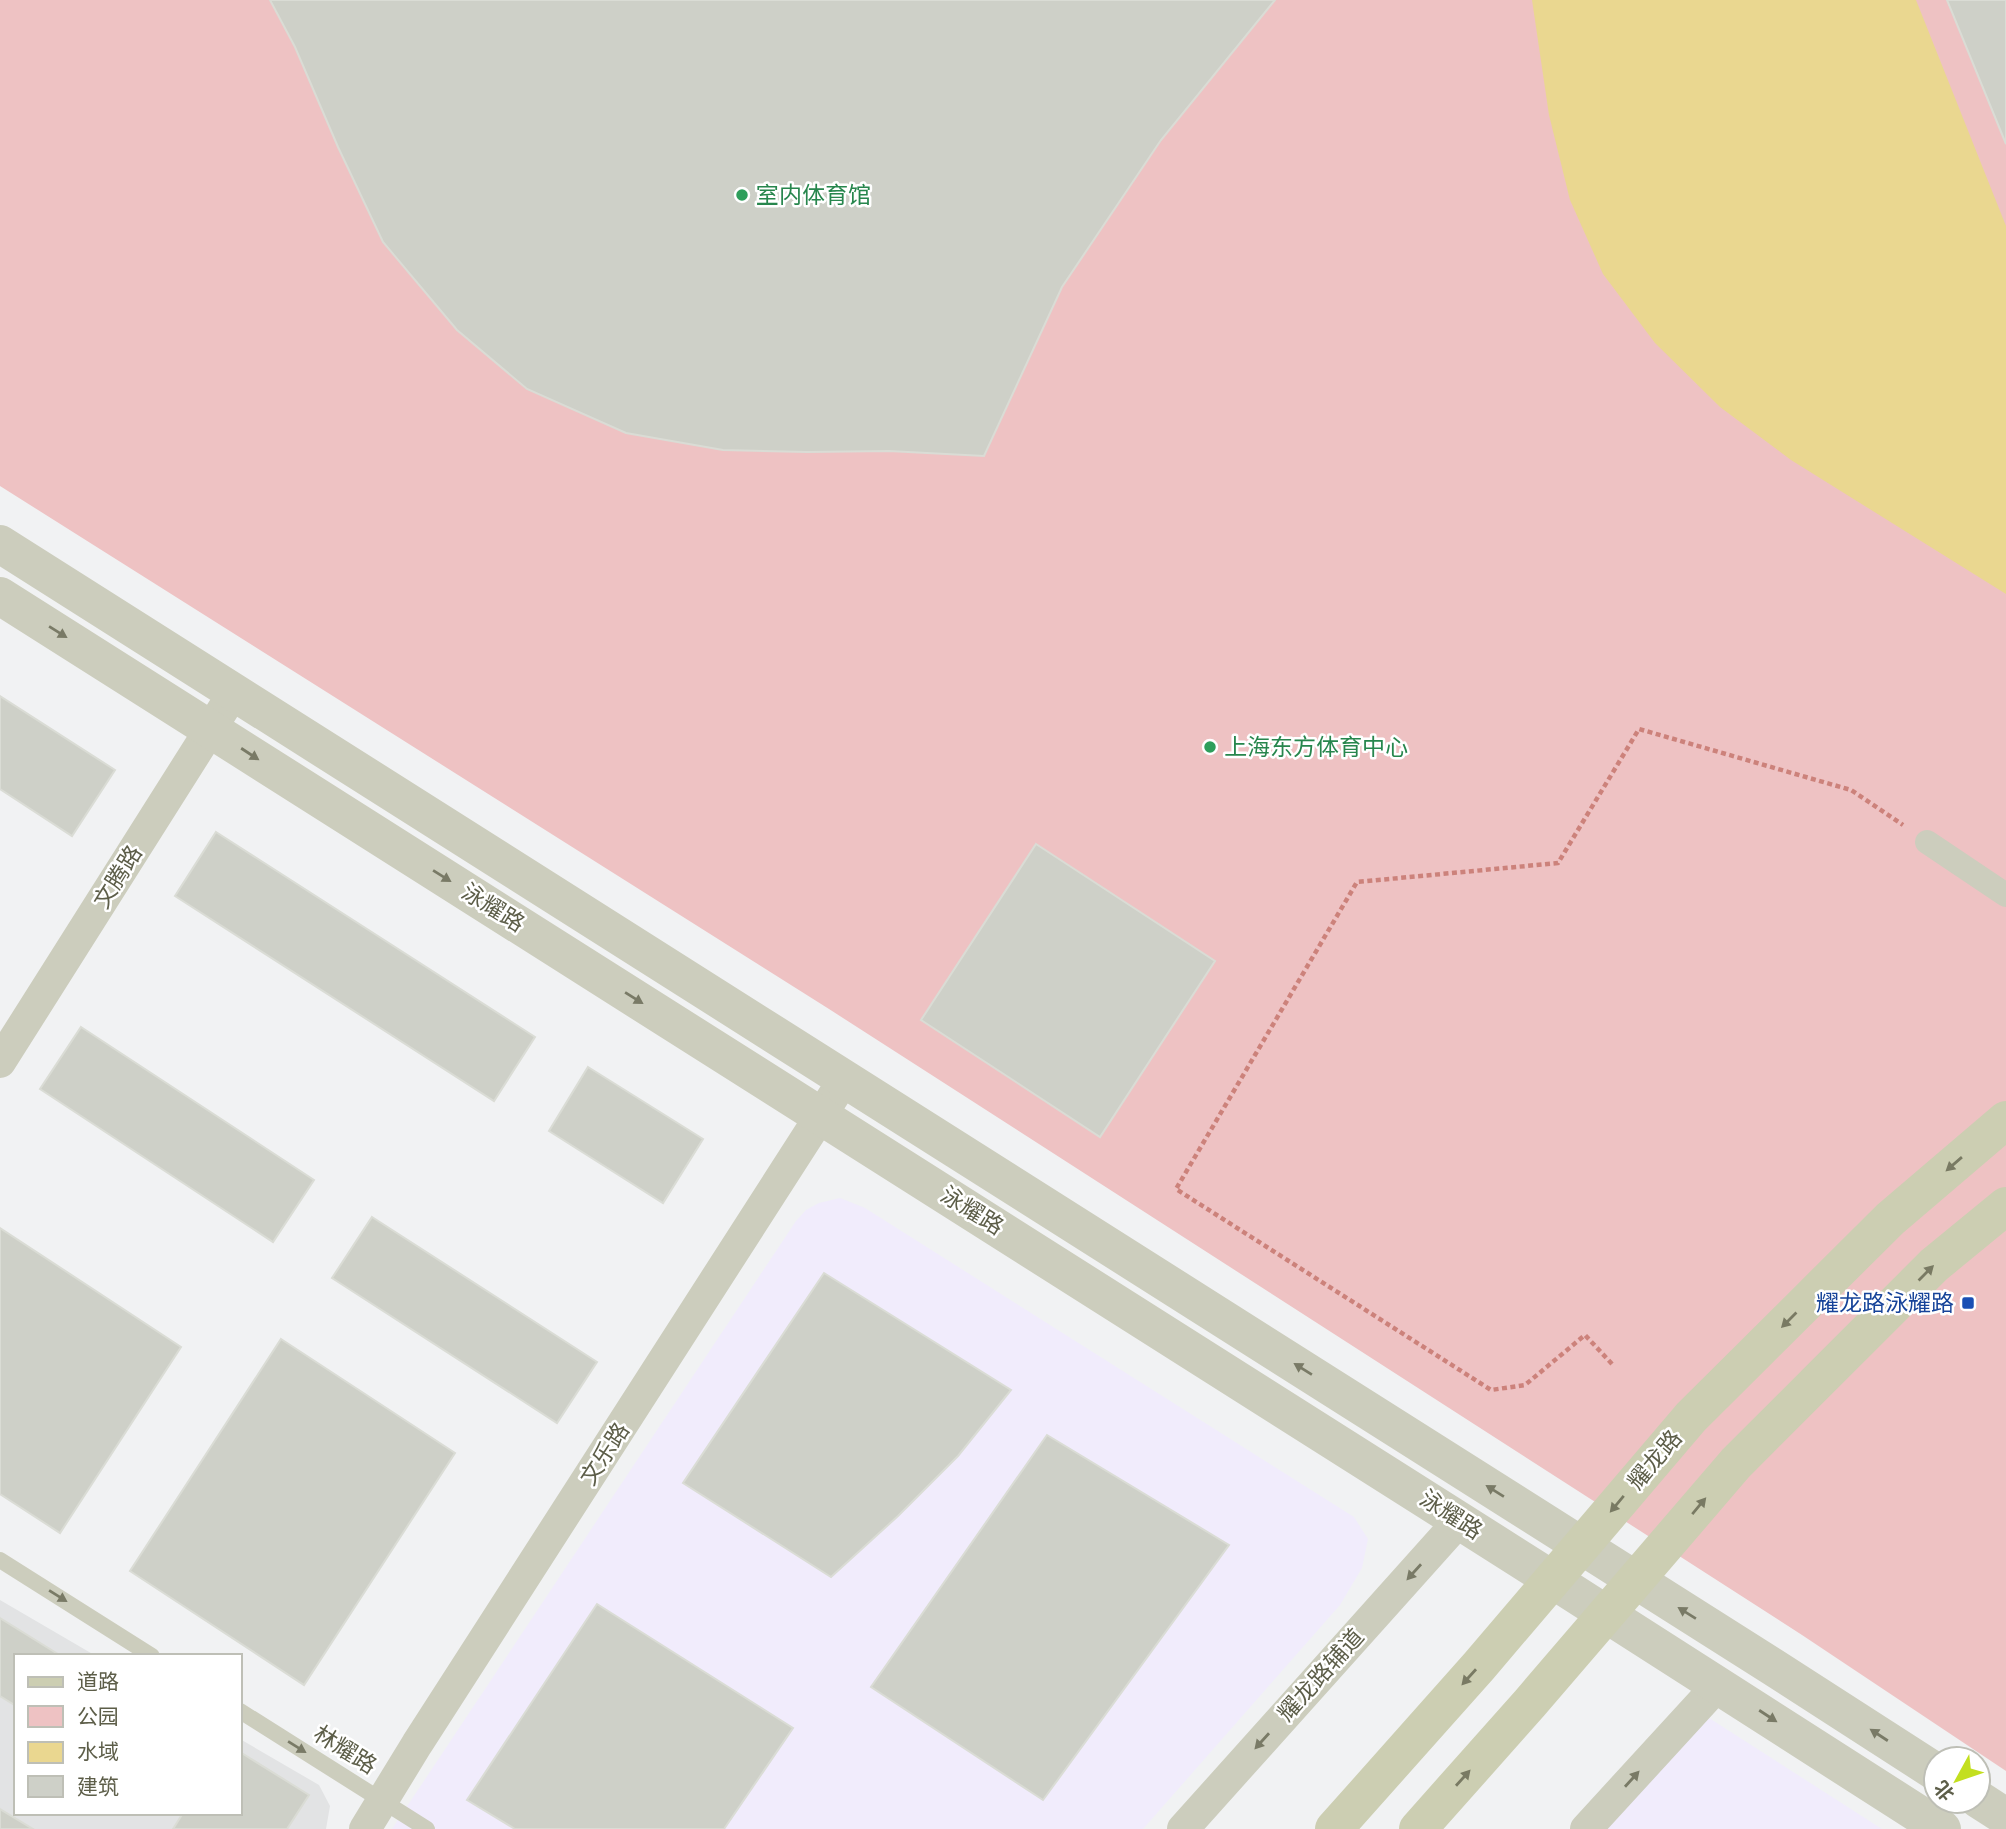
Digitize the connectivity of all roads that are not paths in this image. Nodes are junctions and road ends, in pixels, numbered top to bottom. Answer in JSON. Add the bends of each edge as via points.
{"nodes":[{"id":1,"x":0,"y":544,"type":"edge"},
{"id":2,"x":0,"y":596,"type":"edge"},
{"id":3,"x":234,"y":692,"type":"junction"},
{"id":4,"x":211,"y":729,"type":"junction"},
{"id":5,"x":1927,"y":842,"type":"road end"},
{"id":6,"x":2006,"y":895,"type":"edge"},
{"id":7,"x":0,"y":1062,"type":"edge"},
{"id":8,"x":845,"y":1078,"type":"junction"},
{"id":9,"x":821,"y":1116,"type":"junction"},
{"id":10,"x":2006,"y":1120,"type":"edge"},
{"id":11,"x":2006,"y":1206,"type":"edge"},
{"id":12,"x":1460,"y":1521,"type":"junction"},
{"id":13,"x":1582,"y":1546,"type":"junction"},
{"id":14,"x":0,"y":1560,"type":"edge"},
{"id":15,"x":1553,"y":1580,"type":"junction"},
{"id":16,"x":1636,"y":1580,"type":"junction"},
{"id":17,"x":1606,"y":1614,"type":"junction"},
{"id":18,"x":149,"y":1654,"type":"edge"},
{"id":19,"x":1718,"y":1685,"type":"junction"},
{"id":20,"x":242,"y":1712,"type":"edge"},
{"id":21,"x":1922,"y":1763,"type":"edge"},
{"id":22,"x":383,"y":1801,"type":"junction"},
{"id":23,"x":365,"y":1829,"type":"edge"},
{"id":24,"x":427,"y":1829,"type":"edge"},
{"id":25,"x":1183,"y":1829,"type":"edge"},
{"id":26,"x":1334,"y":1829,"type":"edge"},
{"id":27,"x":1418,"y":1829,"type":"edge"},
{"id":28,"x":1586,"y":1829,"type":"edge"},
{"id":29,"x":1942,"y":1829,"type":"edge"}],
"edges":[{"from":1,"to":3,"type":"street","name":"泳耀路"},
{"from":2,"to":4,"type":"street","name":"泳耀路","one_way":true},
{"from":3,"to":4,"type":"street","name":"文腾路"},
{"from":3,"to":8,"type":"street","name":"泳耀路"},
{"from":4,"to":7,"type":"street","name":"文腾路"},
{"from":4,"to":9,"type":"street","name":"泳耀路","one_way":true},
{"from":5,"to":6,"type":"street"},
{"from":8,"to":9,"type":"street","name":"文乐路"},
{"from":13,"to":8,"type":"street","name":"泳耀路","one_way":true},
{"from":9,"to":12,"type":"street","name":"泳耀路"},
{"from":9,"to":22,"type":"street","name":"文乐路"},
{"from":10,"to":13,"type":"main road","name":"耀龙路","one_way":true,"via":[[1890,1219],[1691,1417]]},
{"from":16,"to":11,"type":"main road","one_way":true,"via":[[1736,1463],[1934,1265]]},
{"from":12,"to":15,"type":"street","name":"泳耀路"},
{"from":12,"to":25,"type":"street","name":"耀龙路辅道","one_way":true},
{"from":13,"to":15,"type":"main road","name":"耀龙路"},
{"from":13,"to":16,"type":"street","name":"泳耀路"},
{"from":14,"to":18,"type":"lane","one_way":true},
{"from":15,"to":17,"type":"street","name":"泳耀路"},
{"from":15,"to":26,"type":"main road","name":"耀龙路","one_way":true},
{"from":16,"to":17,"type":"main road"},
{"from":21,"to":16,"type":"street","name":"泳耀路","one_way":true},
{"from":17,"to":19,"type":"street","name":"泳耀路"},
{"from":27,"to":17,"type":"main road","one_way":true},
{"from":28,"to":19,"type":"street","one_way":true},
{"from":19,"to":29,"type":"street","name":"泳耀路","one_way":true},
{"from":20,"to":22,"type":"lane","name":"林耀路","one_way":true},
{"from":22,"to":23,"type":"street","name":"文乐路"},
{"from":22,"to":24,"type":"lane","name":"林耀路"}]}
